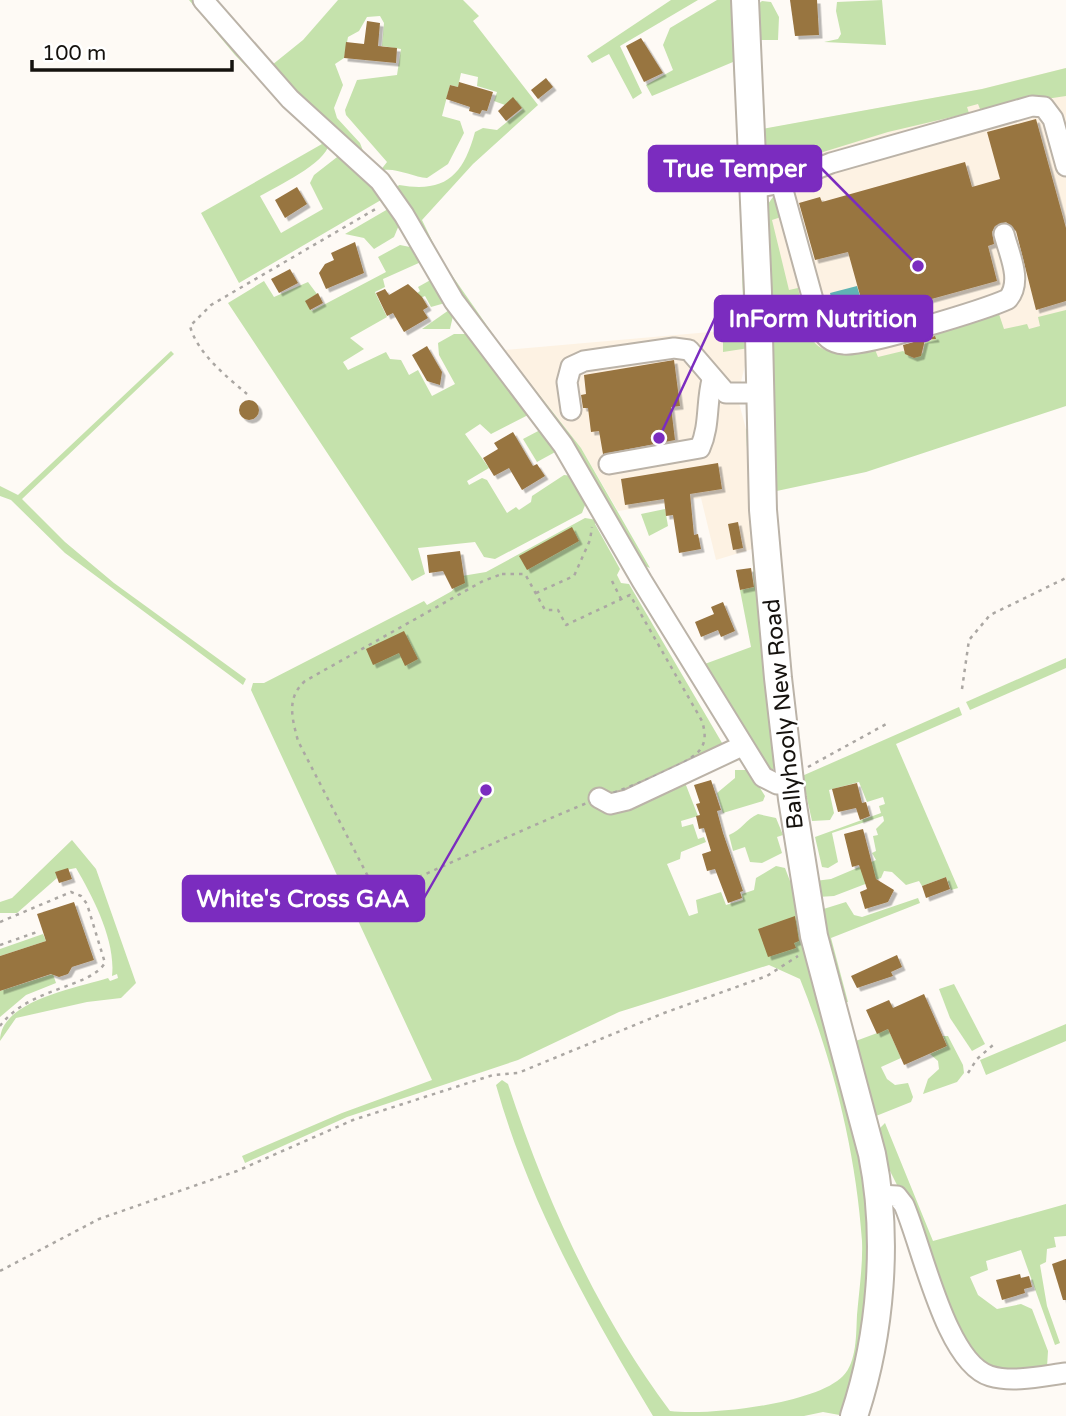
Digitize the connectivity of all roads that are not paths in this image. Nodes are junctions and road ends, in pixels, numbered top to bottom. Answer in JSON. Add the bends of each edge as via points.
{"nodes":[{"id":1,"x":202,"y":0,"type":"edge"},
{"id":2,"x":745,"y":0,"type":"edge"},
{"id":3,"x":1066,"y":166,"type":"edge"},
{"id":4,"x":781,"y":183,"type":"junction"},
{"id":5,"x":754,"y":188,"type":"junction"},
{"id":6,"x":1004,"y":234,"type":"dead end"},
{"id":7,"x":712,"y":380,"type":"junction"},
{"id":8,"x":759,"y":394,"type":"junction"},
{"id":9,"x":571,"y":410,"type":"dead end"},
{"id":10,"x":609,"y":464,"type":"dead end"},
{"id":11,"x":743,"y":746,"type":"junction"},
{"id":12,"x":795,"y":776,"type":"junction"},
{"id":13,"x":599,"y":798,"type":"road end"},
{"id":14,"x":879,"y":1195,"type":"junction"},
{"id":15,"x":1066,"y":1373,"type":"edge"},
{"id":16,"x":854,"y":1416,"type":"edge"}],
"edges":[{"from":1,"to":11,"type":"street","via":[[290,99],[387,189],[454,301],[563,445],[598,520]]},
{"from":2,"to":5,"type":"main road","name":"Ballyhooly New Road"},
{"from":3,"to":4,"type":"street","via":[[1053,119],[1044,107],[1032,106],[831,163]]},
{"from":4,"to":5,"type":"street"},
{"from":4,"to":6,"type":"street","via":[[823,335],[847,345],[1008,299],[1016,290],[1016,280]]},
{"from":5,"to":8,"type":"main road","name":"Ballyhooly New Road"},
{"from":7,"to":8,"type":"street","via":[[726,393]]},
{"from":7,"to":9,"type":"street","via":[[689,350],[674,348],[584,361],[571,367],[567,383]]},
{"from":7,"to":10,"type":"street","via":[[707,433],[700,448]]},
{"from":8,"to":12,"type":"main road","name":"Ballyhooly New Road","via":[[763,510]]},
{"from":11,"to":12,"type":"street","via":[[769,783]]},
{"from":11,"to":13,"type":"street","via":[[627,800],[610,804]]},
{"from":12,"to":14,"type":"main road","name":"Ballyhooly New Road","via":[[814,936]]},
{"from":14,"to":15,"type":"street","via":[[897,1196],[904,1205],[952,1333],[972,1366],[993,1377]]},
{"from":14,"to":16,"type":"main road","name":"Ballyhooly New Road","via":[[877,1294]]}]}
